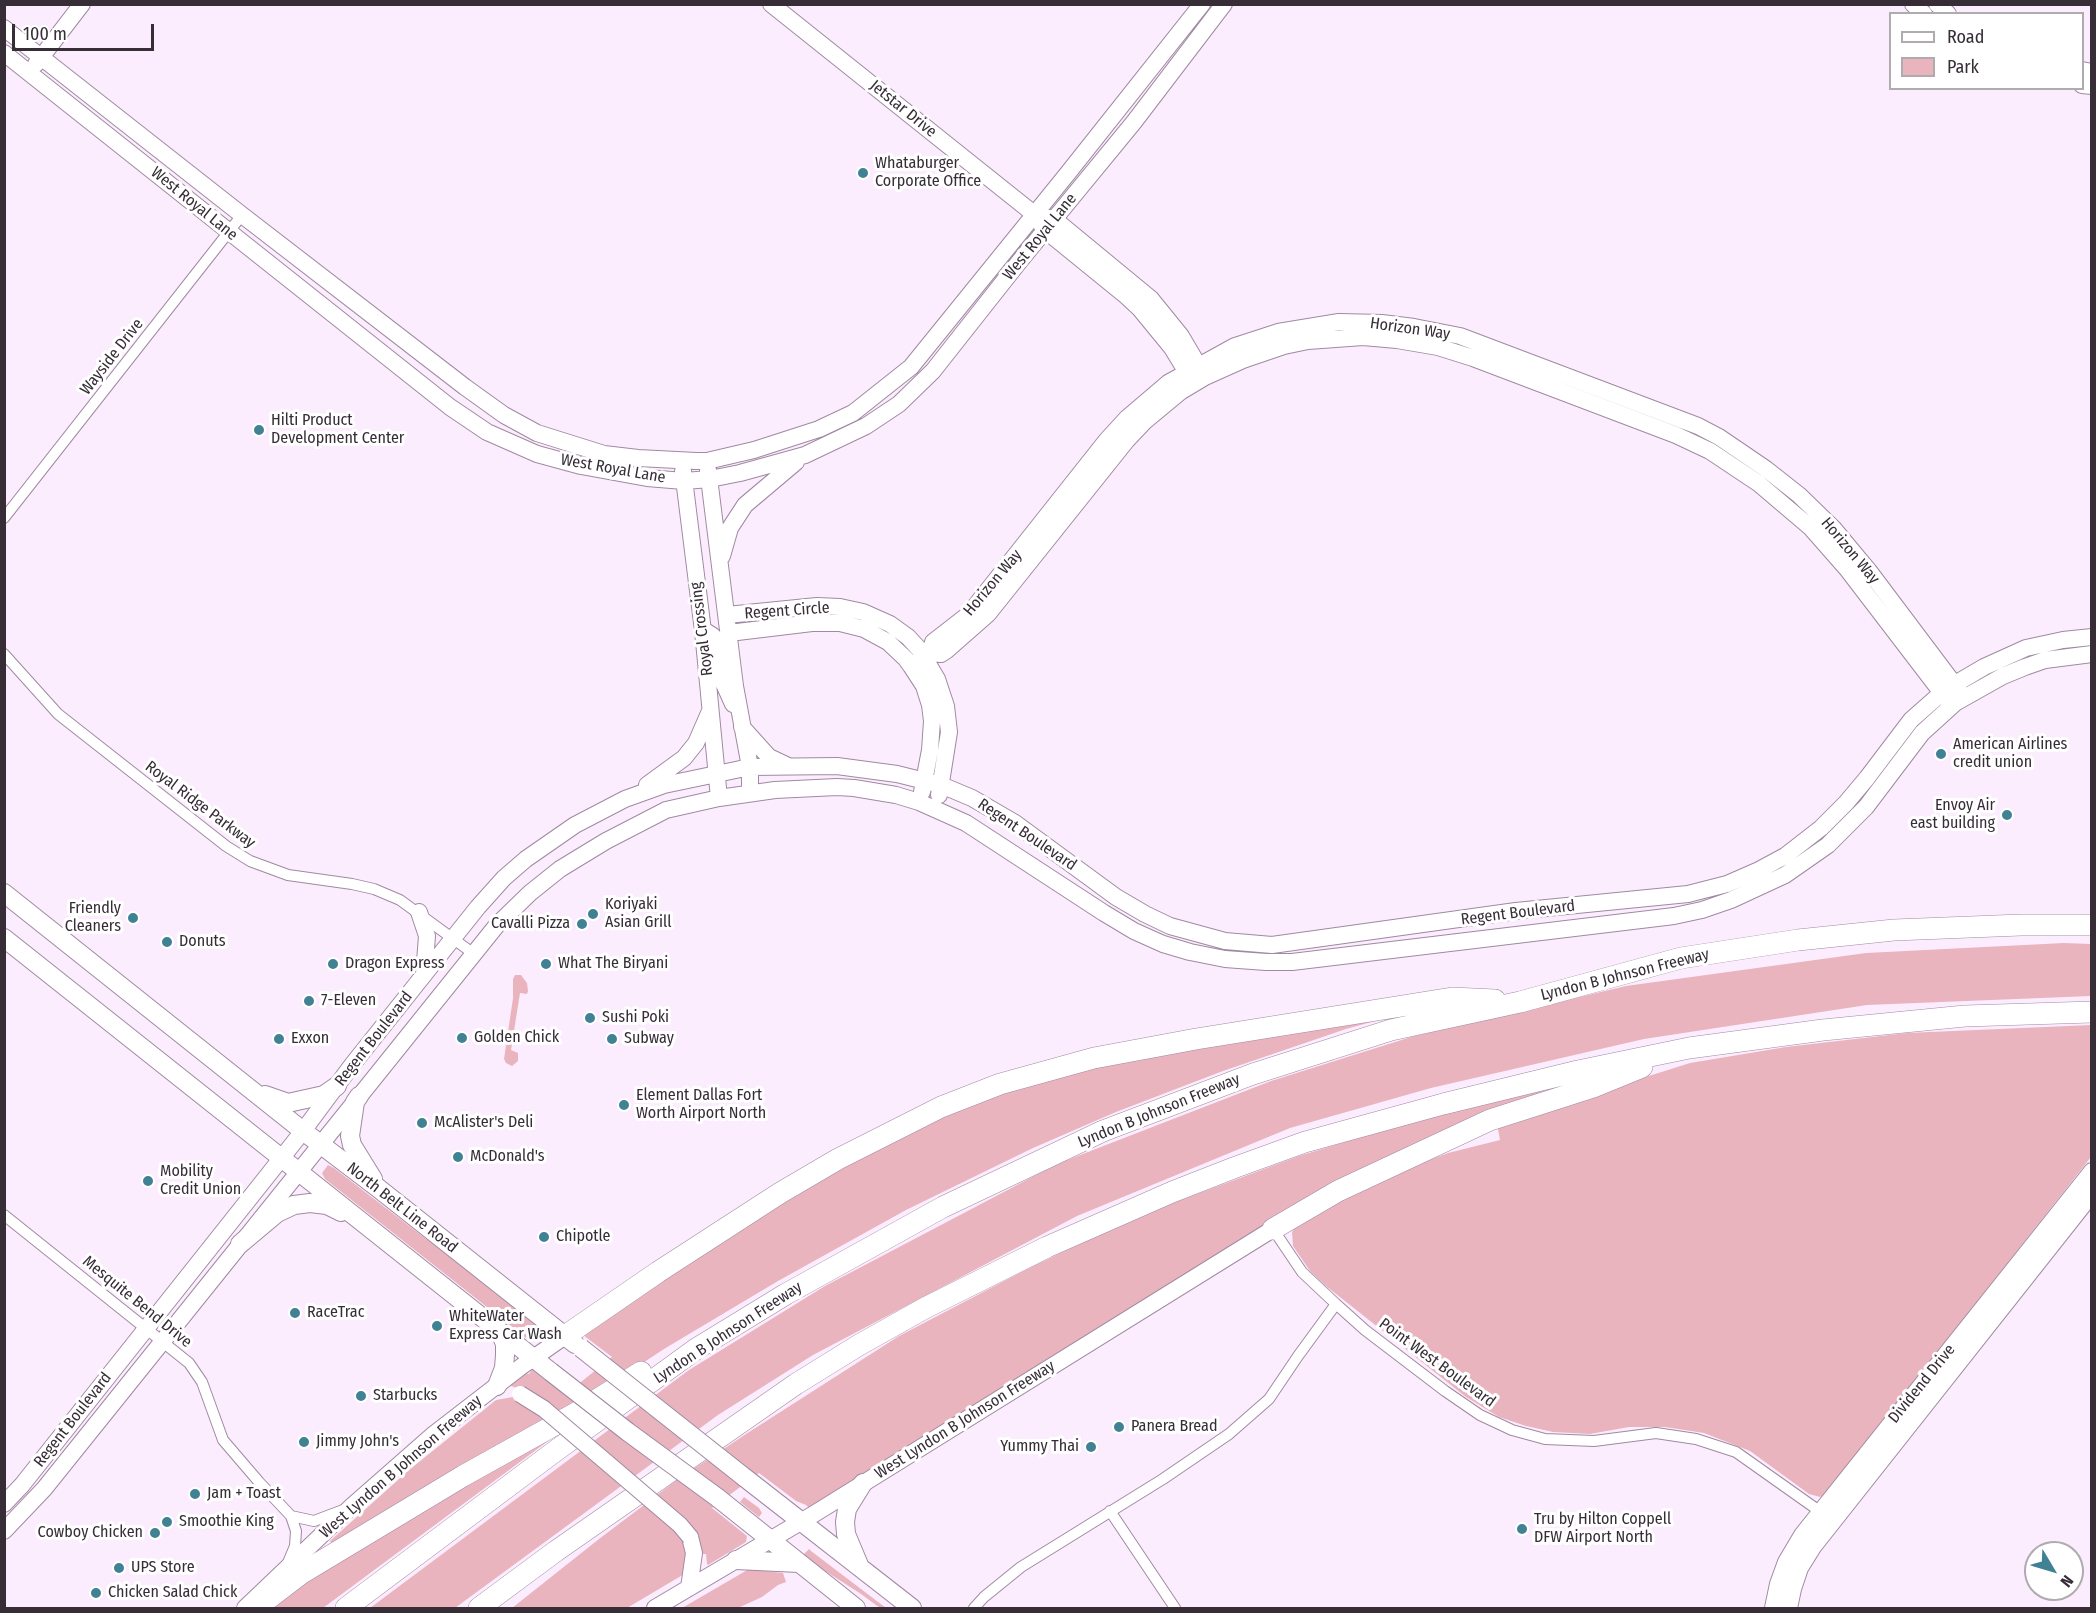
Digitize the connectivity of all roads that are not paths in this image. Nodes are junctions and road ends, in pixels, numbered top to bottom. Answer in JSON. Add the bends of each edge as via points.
{"nodes":[{"id":1,"x":82,"y":4,"type":"edge"},
{"id":2,"x":771,"y":4,"type":"edge"},
{"id":3,"x":1202,"y":4,"type":"edge"},
{"id":4,"x":1224,"y":4,"type":"edge"},
{"id":5,"x":4,"y":28,"type":"edge"},
{"id":6,"x":4,"y":53,"type":"edge"},
{"id":7,"x":41,"y":57,"type":"junction"},
{"id":8,"x":30,"y":72,"type":"junction"},
{"id":9,"x":1034,"y":214,"type":"junction"},
{"id":10,"x":242,"y":215,"type":"junction"},
{"id":11,"x":1050,"y":225,"type":"junction"},
{"id":12,"x":229,"y":232,"type":"junction"},
{"id":13,"x":1529,"y":363,"type":"junction"},
{"id":14,"x":1196,"y":374,"type":"junction"},
{"id":15,"x":1524,"y":378,"type":"junction"},
{"id":16,"x":465,"y":387,"type":"junction"},
{"id":17,"x":450,"y":407,"type":"junction"},
{"id":18,"x":805,"y":455,"type":"junction"},
{"id":19,"x":681,"y":461,"type":"junction"},
{"id":20,"x":707,"y":461,"type":"junction"},
{"id":21,"x":647,"y":478,"type":"junction"},
{"id":22,"x":710,"y":479,"type":"junction"},
{"id":23,"x":684,"y":481,"type":"junction"},
{"id":24,"x":1799,"y":495,"type":"junction"},
{"id":25,"x":687,"y":509,"type":"junction"},
{"id":26,"x":1788,"y":509,"type":"junction"},
{"id":27,"x":4,"y":518,"type":"edge"},
{"id":28,"x":719,"y":569,"type":"junction"},
{"id":29,"x":817,"y":606,"type":"junction"},
{"id":30,"x":727,"y":615,"type":"junction"},
{"id":31,"x":812,"y":623,"type":"junction"},
{"id":32,"x":703,"y":631,"type":"junction"},
{"id":33,"x":729,"y":633,"type":"junction"},
{"id":34,"x":2091,"y":637,"type":"edge"},
{"id":35,"x":4,"y":654,"type":"edge"},
{"id":36,"x":2091,"y":654,"type":"edge"},
{"id":37,"x":922,"y":658,"type":"junction"},
{"id":38,"x":1953,"y":695,"type":"junction"},
{"id":39,"x":711,"y":710,"type":"junction"},
{"id":40,"x":741,"y":723,"type":"junction"},
{"id":41,"x":789,"y":766,"type":"junction"},
{"id":42,"x":750,"y":767,"type":"junction"},
{"id":43,"x":717,"y":773,"type":"junction"},
{"id":44,"x":933,"y":784,"type":"junction"},
{"id":45,"x":750,"y":793,"type":"junction"},
{"id":46,"x":719,"y":798,"type":"junction"},
{"id":47,"x":625,"y":799,"type":"junction"},
{"id":48,"x":919,"y":802,"type":"junction"},
{"id":49,"x":936,"y":809,"type":"junction"},
{"id":50,"x":4,"y":893,"type":"edge"},
{"id":51,"x":419,"y":912,"type":"junction"},
{"id":52,"x":2091,"y":925,"type":"edge"},
{"id":53,"x":4,"y":938,"type":"edge"},
{"id":54,"x":454,"y":938,"type":"junction"},
{"id":55,"x":474,"y":954,"type":"junction"},
{"id":56,"x":424,"y":975,"type":"junction"},
{"id":57,"x":1520,"y":1002,"type":"junction"},
{"id":58,"x":2091,"y":1012,"type":"edge"},
{"id":59,"x":1689,"y":1048,"type":"junction"},
{"id":60,"x":337,"y":1086,"type":"junction"},
{"id":61,"x":253,"y":1091,"type":"junction"},
{"id":62,"x":359,"y":1096,"type":"junction"},
{"id":63,"x":303,"y":1131,"type":"junction"},
{"id":64,"x":320,"y":1144,"type":"junction"},
{"id":65,"x":281,"y":1158,"type":"junction"},
{"id":66,"x":298,"y":1171,"type":"junction"},
{"id":67,"x":2091,"y":1171,"type":"edge"},
{"id":68,"x":378,"y":1188,"type":"junction"},
{"id":69,"x":2091,"y":1194,"type":"edge"},
{"id":70,"x":4,"y":1215,"type":"edge"},
{"id":71,"x":356,"y":1217,"type":"junction"},
{"id":72,"x":1273,"y":1229,"type":"junction"},
{"id":73,"x":240,"y":1244,"type":"junction"},
{"id":74,"x":1336,"y":1304,"type":"junction"},
{"id":75,"x":146,"y":1328,"type":"junction"},
{"id":76,"x":500,"y":1332,"type":"junction"},
{"id":77,"x":163,"y":1341,"type":"junction"},
{"id":78,"x":573,"y":1342,"type":"junction"},
{"id":79,"x":696,"y":1349,"type":"junction"},
{"id":80,"x":534,"y":1358,"type":"junction"},
{"id":81,"x":497,"y":1386,"type":"junction"},
{"id":82,"x":863,"y":1483,"type":"junction"},
{"id":83,"x":4,"y":1504,"type":"edge"},
{"id":84,"x":352,"y":1506,"type":"junction"},
{"id":85,"x":1110,"y":1511,"type":"junction"},
{"id":86,"x":291,"y":1516,"type":"junction"},
{"id":87,"x":1827,"y":1516,"type":"junction"},
{"id":88,"x":802,"y":1521,"type":"junction"},
{"id":89,"x":4,"y":1531,"type":"edge"},
{"id":90,"x":770,"y":1539,"type":"junction"},
{"id":91,"x":556,"y":1551,"type":"junction"},
{"id":92,"x":736,"y":1560,"type":"junction"},
{"id":93,"x":800,"y":1563,"type":"junction"},
{"id":94,"x":860,"y":1566,"type":"junction"},
{"id":95,"x":284,"y":1570,"type":"junction"},
{"id":96,"x":689,"y":1588,"type":"junction"},
{"id":97,"x":245,"y":1608,"type":"edge"},
{"id":98,"x":256,"y":1608,"type":"edge"},
{"id":99,"x":346,"y":1608,"type":"edge"},
{"id":100,"x":480,"y":1608,"type":"edge"},
{"id":101,"x":502,"y":1608,"type":"edge"},
{"id":102,"x":655,"y":1608,"type":"edge"},
{"id":103,"x":856,"y":1608,"type":"edge"},
{"id":104,"x":912,"y":1608,"type":"edge"},
{"id":105,"x":974,"y":1608,"type":"edge"},
{"id":106,"x":1174,"y":1608,"type":"edge"},
{"id":107,"x":1773,"y":1608,"type":"edge"},
{"id":108,"x":1789,"y":1608,"type":"edge"}],
"edges":[{"from":1,"to":7,"type":"street"},
{"from":2,"to":9,"type":"street","name":"Jetstar Drive"},
{"from":3,"to":9,"type":"street","name":"West Royal Lane"},
{"from":4,"to":11,"type":"street","name":"West Royal Lane"},
{"from":5,"to":7,"type":"street","name":"West Royal Lane"},
{"from":6,"to":8,"type":"street","name":"West Royal Lane"},
{"from":7,"to":8,"type":"street"},
{"from":7,"to":10,"type":"street","name":"West Royal Lane"},
{"from":8,"to":12,"type":"street","name":"West Royal Lane"},
{"from":9,"to":11,"type":"street","name":"Jetstar Drive"},
{"from":9,"to":20,"type":"street","name":"West Royal Lane","via":[[911,367],[853,413],[784,441]]},
{"from":10,"to":12,"type":"street","name":"Wayside Drive"},
{"from":10,"to":16,"type":"street","name":"West Royal Lane"},
{"from":11,"to":14,"type":"street","name":"Jetstar Drive","via":[[1140,309]]},
{"from":11,"to":18,"type":"street","name":"West Royal Lane","via":[[935,368],[899,404],[866,426]]},
{"from":12,"to":17,"type":"street","name":"West Royal Lane"},
{"from":12,"to":27,"type":"street","name":"Wayside Drive"},
{"from":13,"to":14,"type":"street","name":"Horizon Way","via":[[1434,329],[1339,322],[1278,332],[1234,346]]},
{"from":13,"to":15,"type":"street"},
{"from":13,"to":24,"type":"street","name":"Horizon Way","via":[[1698,426],[1738,449]]},
{"from":14,"to":15,"type":"street","name":"Horizon Way","via":[[1284,346],[1364,337],[1438,347]]},
{"from":14,"to":37,"type":"street","name":"Horizon Way","via":[[1168,383],[1141,416],[1106,441],[1072,498],[969,615],[933,642]]},
{"from":15,"to":26,"type":"street","name":"Horizon Way","via":[[1710,451]]},
{"from":16,"to":17,"type":"street"},
{"from":16,"to":19,"type":"street","name":"West Royal Lane","via":[[504,415],[571,445],[604,454]]},
{"from":17,"to":21,"type":"street","name":"West Royal Lane","via":[[487,432],[537,454]]},
{"from":18,"to":22,"type":"street","name":"West Royal Lane"},
{"from":18,"to":28,"type":"street","via":[[760,490],[735,516]]},
{"from":19,"to":20,"type":"street","name":"West Royal Lane"},
{"from":19,"to":23,"type":"street","name":"Royal Crossing"},
{"from":20,"to":22,"type":"street","name":"Royal Crossing"},
{"from":21,"to":23,"type":"street","name":"West Royal Lane"},
{"from":21,"to":25,"type":"street","via":[[667,486]]},
{"from":22,"to":23,"type":"street","name":"West Royal Lane"},
{"from":22,"to":28,"type":"street","name":"Royal Crossing"},
{"from":23,"to":25,"type":"street","name":"Royal Crossing"},
{"from":24,"to":26,"type":"street"},
{"from":24,"to":38,"type":"street","name":"Horizon Way","via":[[1853,551]]},
{"from":25,"to":32,"type":"street","name":"Royal Crossing"},
{"from":26,"to":38,"type":"street","name":"Horizon Way","via":[[1830,548]]},
{"from":28,"to":30,"type":"street","name":"Royal Crossing"},
{"from":29,"to":30,"type":"street","name":"Regent Circle"},
{"from":29,"to":31,"type":"street"},
{"from":29,"to":37,"type":"street","name":"Regent Circle","via":[[863,612],[890,624],[908,637]]},
{"from":30,"to":33,"type":"street","name":"Royal Crossing"},
{"from":31,"to":33,"type":"street","name":"Regent Circle"},
{"from":31,"to":37,"type":"street","name":"Regent Circle","via":[[840,623],[864,629],[906,658]]},
{"from":32,"to":39,"type":"street","name":"Royal Crossing"},
{"from":32,"to":40,"type":"street","via":[[713,636],[719,673]]},
{"from":33,"to":40,"type":"street","name":"Royal Crossing"},
{"from":34,"to":38,"type":"street","name":"Regent Boulevard","via":[[2026,648],[1999,659]]},
{"from":35,"to":51,"type":"street","name":"Royal Ridge Parkway","via":[[58,714],[250,861],[288,875],[374,889]]},
{"from":36,"to":38,"type":"street","name":"Regent Boulevard","via":[[2060,657],[2025,667]]},
{"from":37,"to":44,"type":"street","name":"Regent Circle","via":[[932,721]]},
{"from":38,"to":44,"type":"street","name":"Regent Boulevard","via":[[1911,720],[1867,778],[1821,828],[1785,856],[1727,884],[1679,896],[1516,911],[1272,945],[1224,940],[1170,926],[1116,897],[972,798]]},
{"from":38,"to":49,"type":"street","name":"Regent Boulevard","via":[[1866,807],[1828,845],[1785,875],[1731,900],[1674,916],[1292,962],[1225,959],[1163,944],[1104,914],[966,823]]},
{"from":39,"to":43,"type":"street","name":"Royal Crossing"},
{"from":39,"to":47,"type":"street","via":[[696,743],[684,758]]},
{"from":40,"to":41,"type":"street","via":[[769,757]]},
{"from":40,"to":42,"type":"street","name":"Royal Crossing"},
{"from":41,"to":42,"type":"street","name":"Regent Boulevard"},
{"from":41,"to":44,"type":"street","name":"Regent Boulevard","via":[[864,769]]},
{"from":42,"to":43,"type":"street","name":"Regent Boulevard"},
{"from":42,"to":45,"type":"street","name":"Royal Crossing"},
{"from":43,"to":46,"type":"street","name":"Royal Crossing"},
{"from":43,"to":47,"type":"street","name":"Regent Boulevard"},
{"from":44,"to":48,"type":"street","name":"Regent Circle"},
{"from":44,"to":49,"type":"street","name":"Regent Circle"},
{"from":45,"to":46,"type":"street","name":"Regent Boulevard"},
{"from":45,"to":48,"type":"street","name":"Regent Boulevard","via":[[854,788]]},
{"from":46,"to":55,"type":"street","name":"Regent Boulevard","via":[[657,814],[567,864],[530,893]]},
{"from":47,"to":54,"type":"street","name":"Regent Boulevard","via":[[575,825],[526,859],[504,878]]},
{"from":48,"to":49,"type":"street","name":"Regent Boulevard"},
{"from":50,"to":61,"type":"main road","name":"North Belt Line Road"},
{"from":51,"to":54,"type":"street","name":"Royal Ridge Parkway"},
{"from":51,"to":56,"type":"street","via":[[428,947]]},
{"from":52,"to":57,"type":"highway","name":"Lyndon B Johnson Freeway","via":[[1894,930],[1798,940],[1681,958]]},
{"from":53,"to":65,"type":"main road"},
{"from":54,"to":55,"type":"street","name":"Royal Ridge Parkway"},
{"from":54,"to":56,"type":"street","name":"Regent Boulevard"},
{"from":55,"to":62,"type":"street","name":"Regent Boulevard"},
{"from":56,"to":60,"type":"street","name":"Regent Boulevard"},
{"from":57,"to":78,"type":"highway","via":[[1440,999],[1146,1047],[1000,1084],[941,1107],[780,1193],[658,1272]]},
{"from":57,"to":79,"type":"highway","name":"Lyndon B Johnson Freeway","via":[[1391,1030],[1253,1074],[1103,1131],[943,1207]]},
{"from":58,"to":59,"type":"highway","via":[[1965,1016]]},
{"from":59,"to":72,"type":"highway","via":[[1593,1087],[1490,1120],[1338,1191]]},
{"from":59,"to":91,"type":"highway","via":[[1515,1085],[1305,1142],[1111,1218],[986,1276],[850,1351],[796,1384]]},
{"from":60,"to":61,"type":"main road","via":[[324,1095],[288,1103]]},
{"from":60,"to":63,"type":"street","name":"Regent Boulevard"},
{"from":61,"to":63,"type":"main road","name":"North Belt Line Road"},
{"from":62,"to":64,"type":"street","name":"Regent Boulevard"},
{"from":62,"to":68,"type":"main road","via":[[350,1125],[352,1145]]},
{"from":63,"to":64,"type":"main road","name":"North Belt Line Road"},
{"from":63,"to":65,"type":"street","name":"Regent Boulevard"},
{"from":64,"to":66,"type":"street","name":"Regent Boulevard"},
{"from":64,"to":68,"type":"main road","name":"North Belt Line Road"},
{"from":65,"to":66,"type":"main road"},
{"from":65,"to":75,"type":"street","name":"Regent Boulevard"},
{"from":66,"to":71,"type":"main road"},
{"from":66,"to":73,"type":"street","name":"Regent Boulevard"},
{"from":67,"to":87,"type":"street","name":"Dividend Drive"},
{"from":68,"to":78,"type":"main road","name":"North Belt Line Road"},
{"from":69,"to":87,"type":"street","name":"Dividend Drive"},
{"from":70,"to":75,"type":"street","name":"Mesquite Bend Drive"},
{"from":71,"to":73,"type":"main road","via":[[327,1205],[294,1205],[277,1213]]},
{"from":71,"to":76,"type":"main road"},
{"from":72,"to":74,"type":"street","name":"Point West Boulevard","via":[[1302,1272]]},
{"from":72,"to":82,"type":"street","name":"West Lyndon B Johnson Freeway"},
{"from":73,"to":77,"type":"street","name":"Regent Boulevard"},
{"from":74,"to":85,"type":"street","via":[[1269,1399],[1229,1434]]},
{"from":74,"to":87,"type":"street","name":"Point West Boulevard","via":[[1445,1391],[1498,1424],[1545,1439],[1594,1441],[1656,1433],[1696,1439],[1736,1452]]},
{"from":75,"to":77,"type":"street","name":"Mesquite Bend Drive"},
{"from":75,"to":83,"type":"street","name":"Regent Boulevard"},
{"from":76,"to":80,"type":"main road"},
{"from":76,"to":81,"type":"main road","via":[[505,1355]]},
{"from":77,"to":86,"type":"street","name":"Mesquite Bend Drive","via":[[189,1363],[202,1382],[223,1440]]},
{"from":77,"to":89,"type":"street","name":"Regent Boulevard","via":[[44,1489]]},
{"from":78,"to":80,"type":"street","name":"West Lyndon B Johnson Freeway"},
{"from":78,"to":88,"type":"main road","name":"North Belt Line Road","bridge":true},
{"from":79,"to":98,"type":"highway","via":[[644,1371],[464,1476],[302,1574]]},
{"from":79,"to":99,"type":"highway","name":"Lyndon B Johnson Freeway"},
{"from":80,"to":81,"type":"street","name":"West Lyndon B Johnson Freeway"},
{"from":80,"to":90,"type":"main road","bridge":true},
{"from":81,"to":84,"type":"street","name":"West Lyndon B Johnson Freeway","via":[[434,1434]]},
{"from":81,"to":96,"type":"street","bridge":true,"via":[[544,1409],[680,1525],[690,1537],[694,1553]]},
{"from":82,"to":88,"type":"street","name":"West Lyndon B Johnson Freeway"},
{"from":82,"to":94,"type":"main road","via":[[847,1509],[845,1522]]},
{"from":84,"to":86,"type":"street","via":[[314,1521]]},
{"from":84,"to":95,"type":"street","name":"West Lyndon B Johnson Freeway"},
{"from":85,"to":105,"type":"street","via":[[1021,1567]]},
{"from":85,"to":106,"type":"street"},
{"from":86,"to":95,"type":"street","via":[[295,1546]]},
{"from":87,"to":107,"type":"street","name":"Dividend Drive","via":[[1802,1535],[1786,1562]]},
{"from":87,"to":108,"type":"street","name":"Dividend Drive","via":[[1800,1568]]},
{"from":88,"to":90,"type":"street","name":"West Lyndon B Johnson Freeway"},
{"from":88,"to":94,"type":"main road","name":"North Belt Line Road"},
{"from":90,"to":92,"type":"street","name":"West Lyndon B Johnson Freeway"},
{"from":90,"to":93,"type":"main road"},
{"from":91,"to":100,"type":"highway"},
{"from":91,"to":101,"type":"highway","via":[[517,1597]]},
{"from":92,"to":93,"type":"main road"},
{"from":92,"to":96,"type":"street","name":"West Lyndon B Johnson Freeway"},
{"from":93,"to":103,"type":"main road"},
{"from":94,"to":104,"type":"main road","name":"North Belt Line Road"},
{"from":95,"to":97,"type":"street","name":"West Lyndon B Johnson Freeway"},
{"from":96,"to":102,"type":"street","name":"West Lyndon B Johnson Freeway"}]}
